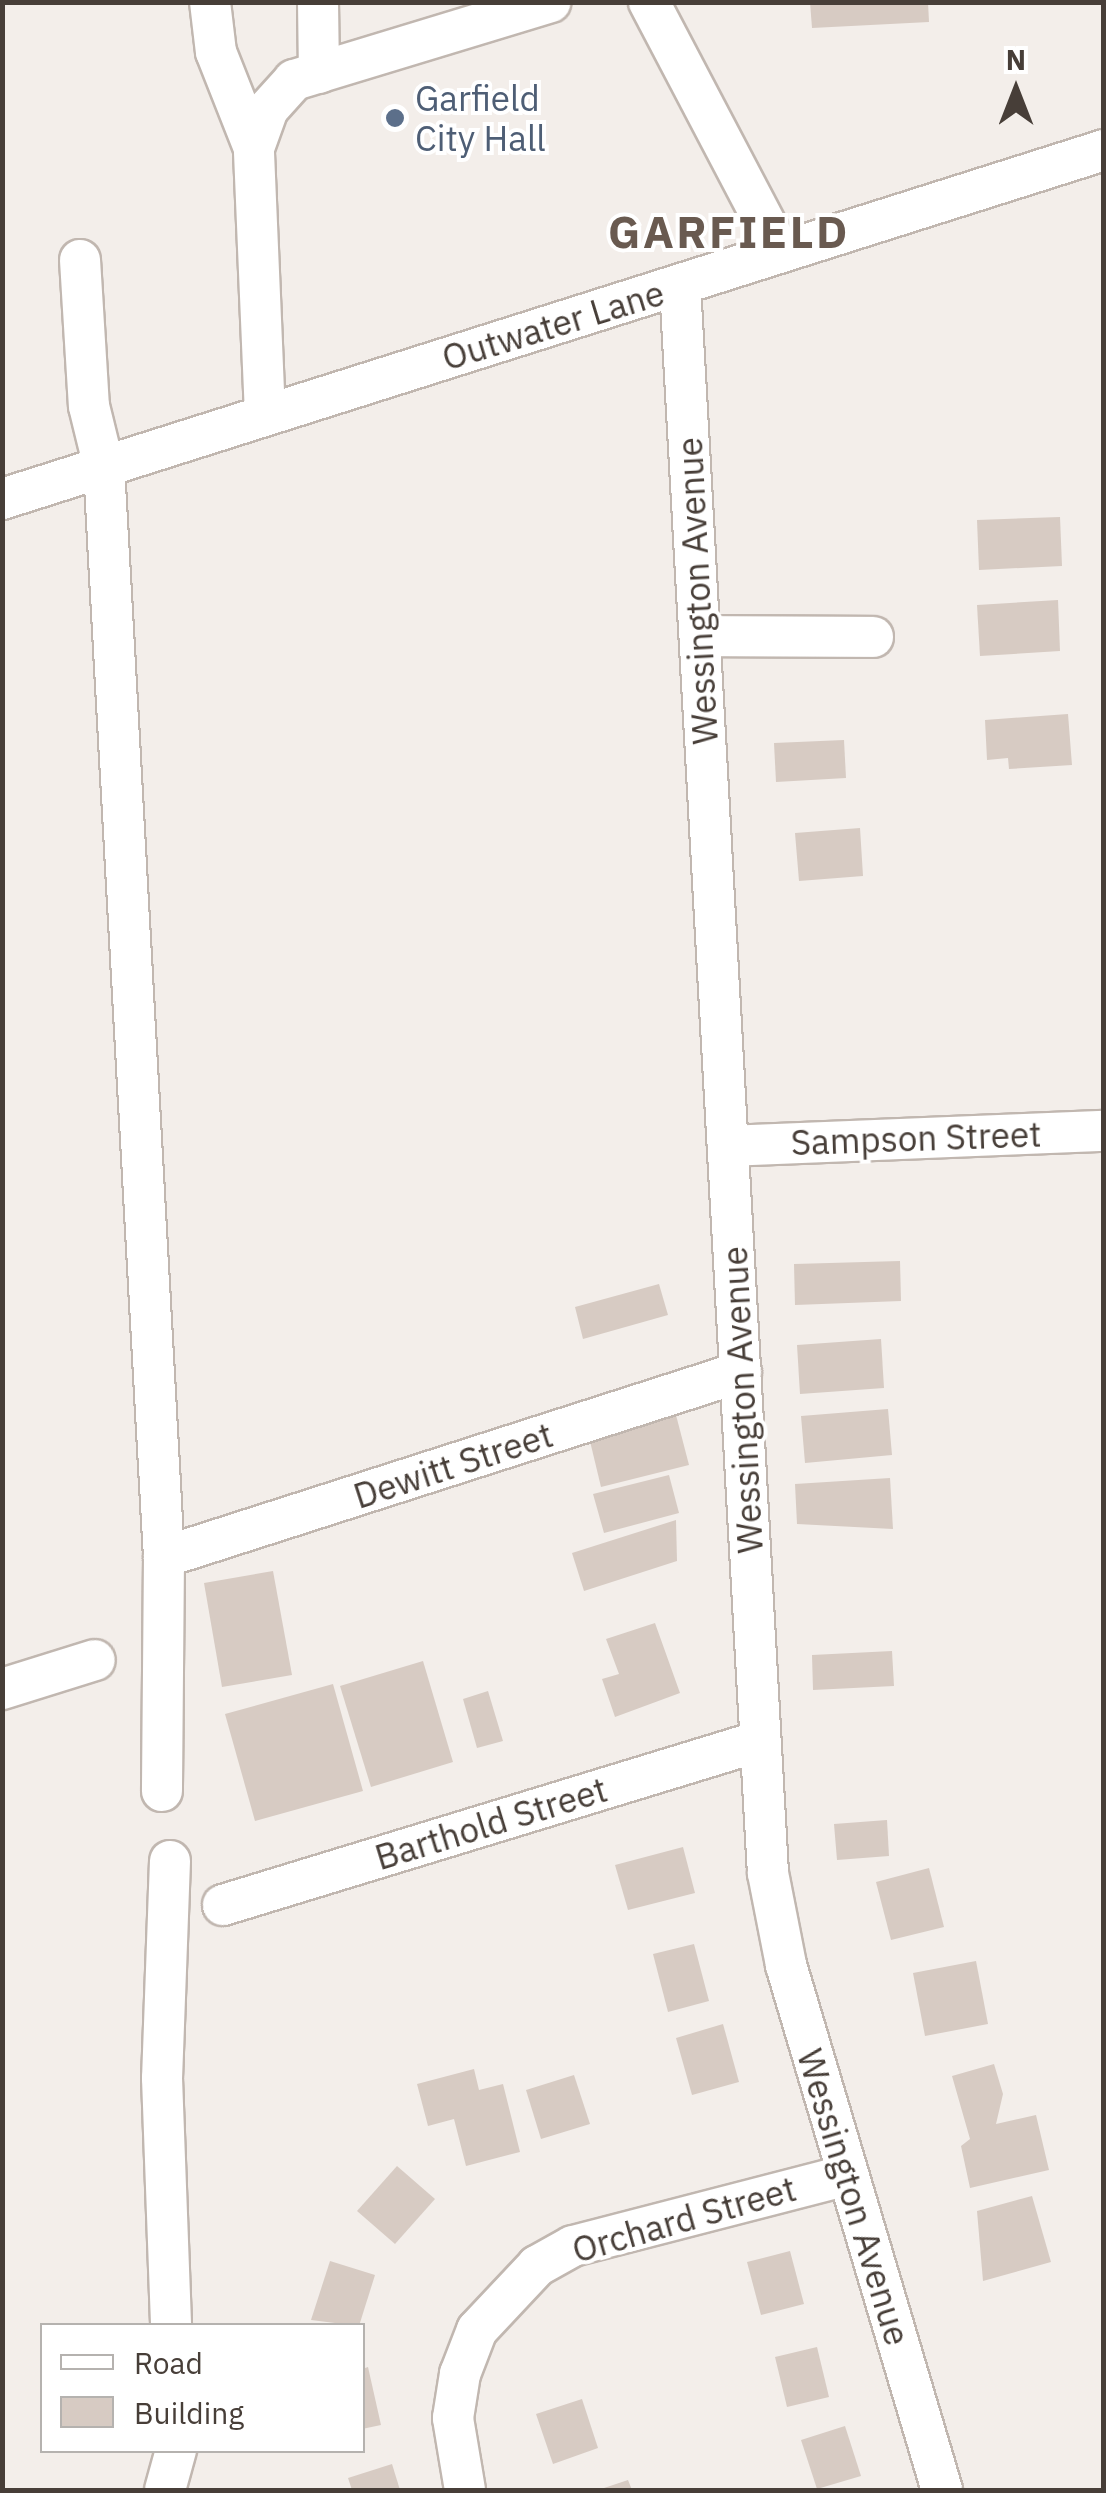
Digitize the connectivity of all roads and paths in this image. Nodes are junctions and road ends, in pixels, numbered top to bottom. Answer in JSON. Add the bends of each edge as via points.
{"nodes":[{"id":1,"x":210,"y":2,"type":"edge"},
{"id":2,"x":318,"y":2,"type":"edge"},
{"id":3,"x":550,"y":2,"type":"edge"},
{"id":4,"x":649,"y":2,"type":"edge"},
{"id":5,"x":490,"y":10,"type":"edge"},
{"id":6,"x":319,"y":72,"type":"junction"},
{"id":7,"x":254,"y":148,"type":"junction"},
{"id":8,"x":1104,"y":150,"type":"edge"},
{"id":9,"x":780,"y":252,"type":"junction"},
{"id":10,"x":80,"y":260,"type":"dead end"},
{"id":11,"x":680,"y":285,"type":"junction"},
{"id":12,"x":265,"y":415,"type":"junction"},
{"id":13,"x":104,"y":467,"type":"junction"},
{"id":14,"x":4,"y":492,"type":"edge"},
{"id":15,"x":700,"y":636,"type":"junction"},
{"id":16,"x":873,"y":637,"type":"dead end"},
{"id":17,"x":1104,"y":1131,"type":"edge"},
{"id":18,"x":728,"y":1146,"type":"junction"},
{"id":19,"x":741,"y":1372,"type":"junction"},
{"id":20,"x":164,"y":1557,"type":"junction"},
{"id":21,"x":96,"y":1660,"type":"dead end"},
{"id":22,"x":2,"y":1689,"type":"edge"},
{"id":23,"x":760,"y":1740,"type":"junction"},
{"id":24,"x":162,"y":1791,"type":"dead end"},
{"id":25,"x":170,"y":1861,"type":"dead end"},
{"id":26,"x":223,"y":1906,"type":"dead end"},
{"id":27,"x":848,"y":2174,"type":"junction"},
{"id":28,"x":172,"y":2323,"type":"edge"},
{"id":29,"x":175,"y":2453,"type":"edge"},
{"id":30,"x":165,"y":2490,"type":"edge"},
{"id":31,"x":465,"y":2490,"type":"edge"},
{"id":32,"x":942,"y":2490,"type":"edge"}],
"edges":[{"from":1,"to":7,"type":"street","via":[[216,52]]},
{"from":2,"to":6,"type":"street"},
{"from":3,"to":5,"type":"street"},
{"from":4,"to":9,"type":"street"},
{"from":5,"to":6,"type":"street"},
{"from":6,"to":7,"type":"street","via":[[294,80],[268,110]]},
{"from":7,"to":12,"type":"street"},
{"from":8,"to":9,"type":"street","name":"Outwater Lane"},
{"from":9,"to":11,"type":"street","name":"Outwater Lane"},
{"from":10,"to":13,"type":"street","via":[[89,406]]},
{"from":11,"to":12,"type":"street","name":"Outwater Lane"},
{"from":11,"to":15,"type":"street","name":"Wessington Avenue"},
{"from":12,"to":13,"type":"street","name":"Outwater Lane"},
{"from":13,"to":14,"type":"street","name":"Outwater Lane"},
{"from":13,"to":20,"type":"street"},
{"from":15,"to":16,"type":"street"},
{"from":15,"to":18,"type":"street","name":"Wessington Avenue"},
{"from":17,"to":18,"type":"street","name":"Sampson Street"},
{"from":18,"to":19,"type":"street","name":"Wessington Avenue"},
{"from":19,"to":20,"type":"street","name":"Dewitt Street"},
{"from":19,"to":23,"type":"street","name":"Wessington Avenue"},
{"from":20,"to":24,"type":"street"},
{"from":21,"to":22,"type":"street"},
{"from":23,"to":26,"type":"street","name":"Barthold Street"},
{"from":23,"to":27,"type":"street","name":"Wessington Avenue","via":[[786,1965]]},
{"from":25,"to":28,"type":"street","via":[[162,2078]]},
{"from":27,"to":31,"type":"street","name":"Orchard Street","via":[[573,2246],[537,2266],[478,2330],[460,2374],[453,2418]]},
{"from":27,"to":32,"type":"street","name":"Wessington Avenue"},
{"from":29,"to":30,"type":"street"}]}
